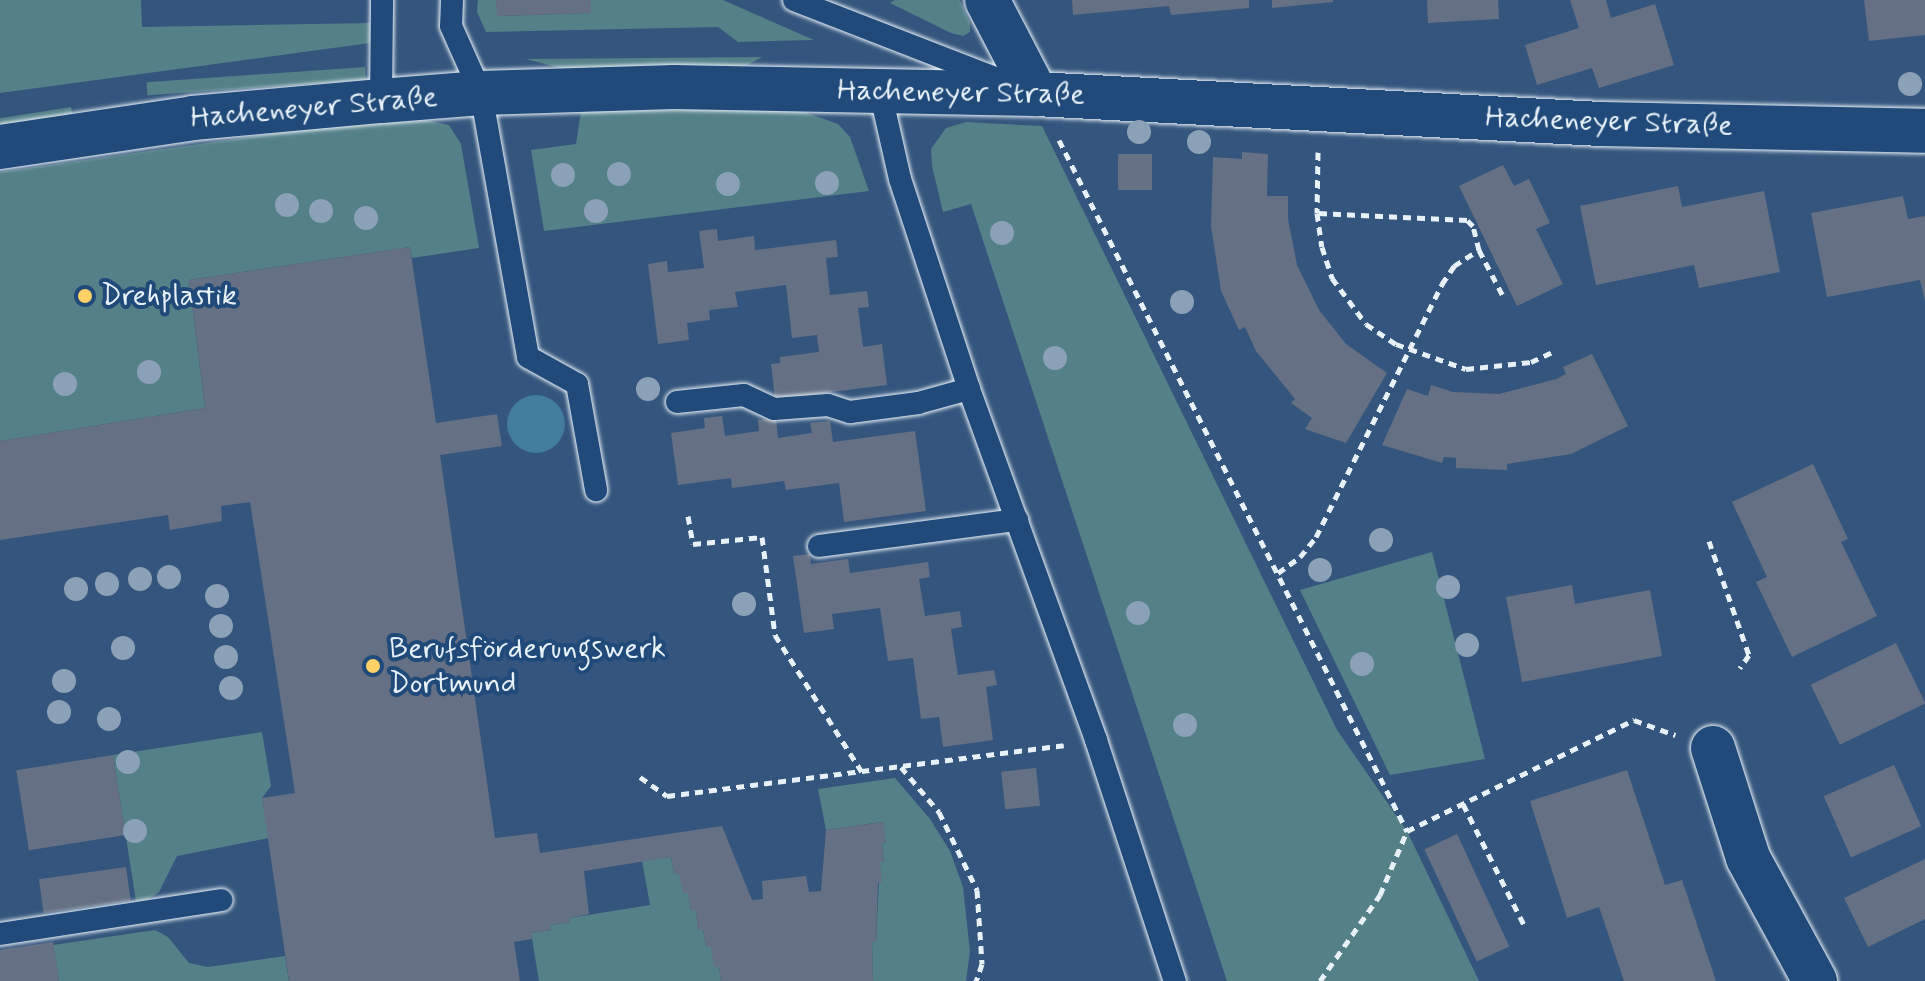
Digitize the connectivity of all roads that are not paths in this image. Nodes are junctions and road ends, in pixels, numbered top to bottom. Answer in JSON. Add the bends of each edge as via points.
{"nodes":[{"id":1,"x":382,"y":0,"type":"edge"},
{"id":2,"x":452,"y":0,"type":"edge"},
{"id":3,"x":794,"y":0,"type":"edge"},
{"id":4,"x":987,"y":0,"type":"edge"},
{"id":5,"x":880,"y":91,"type":"junction"},
{"id":6,"x":481,"y":93,"type":"junction"},
{"id":7,"x":1036,"y":94,"type":"junction"},
{"id":8,"x":381,"y":101,"type":"junction"},
{"id":9,"x":1925,"y":131,"type":"edge"},
{"id":10,"x":0,"y":147,"type":"edge"},
{"id":11,"x":969,"y":389,"type":"junction"},
{"id":12,"x":677,"y":402,"type":"dead end"},
{"id":13,"x":596,"y":490,"type":"dead end"},
{"id":14,"x":1017,"y":520,"type":"junction"},
{"id":15,"x":819,"y":546,"type":"dead end"},
{"id":16,"x":1713,"y":748,"type":"road end"},
{"id":17,"x":221,"y":900,"type":"dead end"},
{"id":18,"x":0,"y":934,"type":"edge"},
{"id":19,"x":1175,"y":981,"type":"edge"},
{"id":20,"x":1815,"y":981,"type":"edge"}],
"edges":[{"from":1,"to":8,"type":"lane"},
{"from":2,"to":6,"type":"lane","via":[[451,26]]},
{"from":3,"to":7,"type":"lane"},
{"from":4,"to":7,"type":"street"},
{"from":5,"to":6,"type":"street","name":"Hacheneyer Straße","via":[[674,87]]},
{"from":5,"to":7,"type":"street","name":"Hacheneyer Straße"},
{"from":5,"to":11,"type":"lane","via":[[900,179]]},
{"from":6,"to":8,"type":"street","name":"Hacheneyer Straße"},
{"from":6,"to":13,"type":"lane","via":[[528,357],[577,384]]},
{"from":7,"to":9,"type":"street","name":"Hacheneyer Straße","via":[[1600,124]]},
{"from":8,"to":10,"type":"street","name":"Hacheneyer Straße","via":[[193,118]]},
{"from":11,"to":12,"type":"lane","via":[[918,403],[850,412],[828,405],[774,409],[744,395]]},
{"from":11,"to":14,"type":"lane"},
{"from":14,"to":15,"type":"lane"},
{"from":14,"to":19,"type":"lane"},
{"from":16,"to":20,"type":"street","via":[[1748,858]]},
{"from":17,"to":18,"type":"lane"}]}
